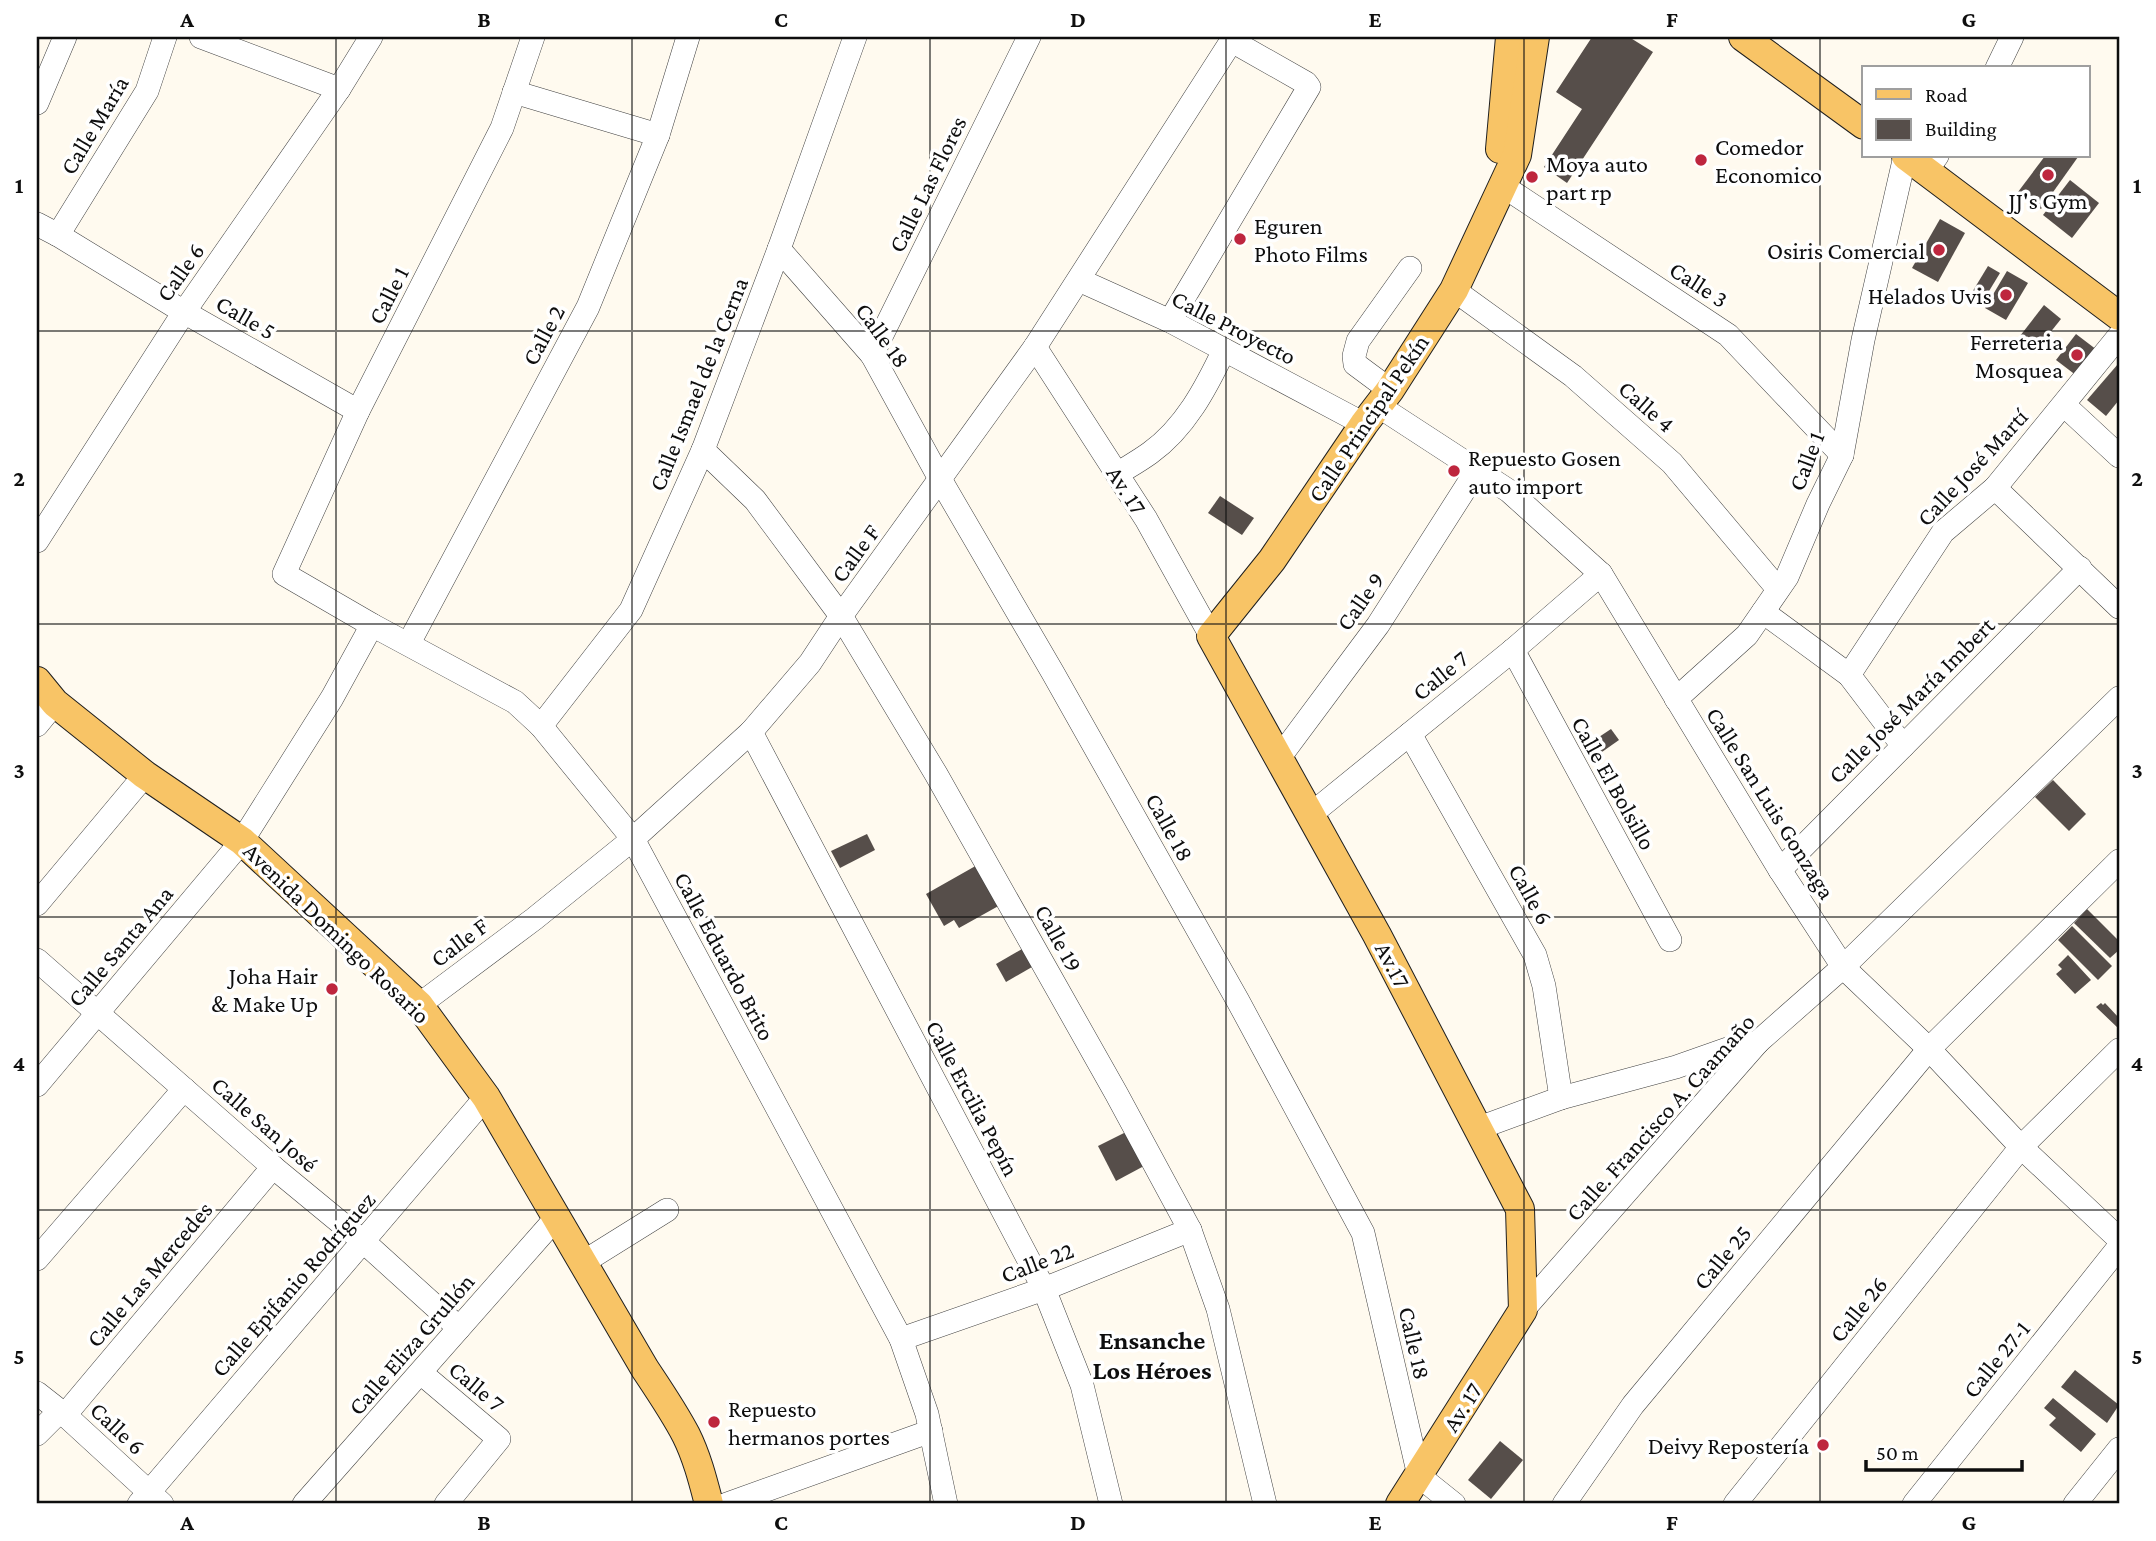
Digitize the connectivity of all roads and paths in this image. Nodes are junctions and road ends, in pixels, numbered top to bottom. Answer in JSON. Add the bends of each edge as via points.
{"nodes":[{"id":1,"x":65,"y":37,"type":"edge"},
{"id":2,"x":165,"y":37,"type":"edge"},
{"id":3,"x":201,"y":37,"type":"edge"},
{"id":4,"x":372,"y":37,"type":"edge"},
{"id":5,"x":533,"y":37,"type":"edge"},
{"id":6,"x":688,"y":37,"type":"edge"},
{"id":7,"x":855,"y":37,"type":"edge"},
{"id":8,"x":1030,"y":37,"type":"edge"},
{"id":9,"x":1510,"y":37,"type":"edge"},
{"id":10,"x":1535,"y":37,"type":"edge"},
{"id":11,"x":1743,"y":37,"type":"edge"},
{"id":12,"x":2012,"y":37,"type":"edge"},
{"id":13,"x":1233,"y":39,"type":"edge"},
{"id":14,"x":1998,"y":66,"type":"edge"},
{"id":15,"x":339,"y":89,"type":"junction"},
{"id":16,"x":514,"y":92,"type":"junction"},
{"id":17,"x":37,"y":103,"type":"edge"},
{"id":18,"x":1862,"y":124,"type":"edge"},
{"id":19,"x":658,"y":135,"type":"junction"},
{"id":20,"x":1919,"y":159,"type":"edge"},
{"id":21,"x":1503,"y":186,"type":"junction"},
{"id":22,"x":37,"y":224,"type":"edge"},
{"id":23,"x":58,"y":235,"type":"junction"},
{"id":24,"x":779,"y":249,"type":"junction"},
{"id":25,"x":1410,"y":268,"type":"dead end"},
{"id":26,"x":1079,"y":280,"type":"junction"},
{"id":27,"x":1454,"y":290,"type":"junction"},
{"id":28,"x":184,"y":312,"type":"junction"},
{"id":29,"x":2119,"y":316,"type":"edge"},
{"id":30,"x":1170,"y":321,"type":"junction"},
{"id":31,"x":2119,"y":336,"type":"edge"},
{"id":32,"x":1035,"y":347,"type":"junction"},
{"id":33,"x":1224,"y":350,"type":"junction"},
{"id":34,"x":872,"y":355,"type":"junction"},
{"id":35,"x":2064,"y":405,"type":"junction"},
{"id":36,"x":1377,"y":406,"type":"junction"},
{"id":37,"x":358,"y":411,"type":"junction"},
{"id":38,"x":703,"y":450,"type":"junction"},
{"id":39,"x":1842,"y":455,"type":"junction"},
{"id":40,"x":2119,"y":456,"type":"edge"},
{"id":41,"x":1477,"y":470,"type":"junction"},
{"id":42,"x":1116,"y":474,"type":"junction"},
{"id":43,"x":940,"y":479,"type":"junction"},
{"id":44,"x":1995,"y":488,"type":"junction"},
{"id":45,"x":37,"y":541,"type":"edge"},
{"id":46,"x":2080,"y":568,"type":"junction"},
{"id":47,"x":284,"y":574,"type":"joint"},
{"id":48,"x":1601,"y":574,"type":"junction"},
{"id":49,"x":1778,"y":589,"type":"junction"},
{"id":50,"x":2119,"y":607,"type":"edge"},
{"id":51,"x":1763,"y":612,"type":"junction"},
{"id":52,"x":841,"y":616,"type":"junction"},
{"id":53,"x":372,"y":625,"type":"junction"},
{"id":54,"x":1212,"y":636,"type":"junction"},
{"id":55,"x":409,"y":643,"type":"junction"},
{"id":56,"x":1513,"y":650,"type":"junction"},
{"id":57,"x":1850,"y":675,"type":"junction"},
{"id":58,"x":37,"y":681,"type":"edge"},
{"id":59,"x":2119,"y":698,"type":"edge"},
{"id":60,"x":1676,"y":699,"type":"junction"},
{"id":61,"x":55,"y":703,"type":"junction"},
{"id":62,"x":37,"y":725,"type":"edge"},
{"id":63,"x":541,"y":726,"type":"junction"},
{"id":64,"x":751,"y":732,"type":"junction"},
{"id":65,"x":1410,"y":733,"type":"junction"},
{"id":66,"x":1903,"y":746,"type":"junction"},
{"id":67,"x":1279,"y":758,"type":"junction"},
{"id":68,"x":145,"y":775,"type":"junction"},
{"id":69,"x":1310,"y":815,"type":"junction"},
{"id":70,"x":632,"y":839,"type":"junction"},
{"id":71,"x":242,"y":841,"type":"junction"},
{"id":72,"x":2119,"y":861,"type":"edge"},
{"id":73,"x":1780,"y":870,"type":"junction"},
{"id":74,"x":37,"y":904,"type":"edge"},
{"id":75,"x":1670,"y":940,"type":"dead end"},
{"id":76,"x":37,"y":960,"type":"edge"},
{"id":77,"x":1843,"y":967,"type":"junction"},
{"id":78,"x":419,"y":1005,"type":"junction"},
{"id":79,"x":99,"y":1013,"type":"junction"},
{"id":80,"x":1758,"y":1042,"type":"junction"},
{"id":81,"x":1929,"y":1049,"type":"junction"},
{"id":82,"x":2116,"y":1059,"type":"edge"},
{"id":83,"x":37,"y":1085,"type":"edge"},
{"id":84,"x":184,"y":1089,"type":"junction"},
{"id":85,"x":486,"y":1097,"type":"junction"},
{"id":86,"x":1560,"y":1098,"type":"junction"},
{"id":87,"x":1479,"y":1128,"type":"junction"},
{"id":88,"x":2021,"y":1147,"type":"junction"},
{"id":89,"x":273,"y":1167,"type":"junction"},
{"id":90,"x":667,"y":1210,"type":"dead end"},
{"id":91,"x":557,"y":1217,"type":"junction"},
{"id":92,"x":1190,"y":1230,"type":"junction"},
{"id":93,"x":2119,"y":1239,"type":"edge"},
{"id":94,"x":364,"y":1242,"type":"junction"},
{"id":95,"x":2119,"y":1247,"type":"edge"},
{"id":96,"x":37,"y":1259,"type":"edge"},
{"id":97,"x":582,"y":1263,"type":"junction"},
{"id":98,"x":1044,"y":1289,"type":"junction"},
{"id":99,"x":1523,"y":1310,"type":"junction"},
{"id":100,"x":459,"y":1328,"type":"junction"},
{"id":101,"x":901,"y":1339,"type":"junction"},
{"id":102,"x":421,"y":1373,"type":"junction"},
{"id":103,"x":37,"y":1393,"type":"edge"},
{"id":104,"x":62,"y":1413,"type":"junction"},
{"id":105,"x":931,"y":1432,"type":"junction"},
{"id":106,"x":37,"y":1434,"type":"edge"},
{"id":107,"x":2119,"y":1449,"type":"edge"},
{"id":108,"x":1419,"y":1476,"type":"junction"},
{"id":109,"x":763,"y":1498,"type":"edge"},
{"id":110,"x":150,"y":1500,"type":"edge"},
{"id":111,"x":304,"y":1504,"type":"edge"},
{"id":112,"x":446,"y":1504,"type":"edge"},
{"id":113,"x":709,"y":1504,"type":"edge"},
{"id":114,"x":727,"y":1504,"type":"edge"},
{"id":115,"x":946,"y":1504,"type":"edge"},
{"id":116,"x":1111,"y":1504,"type":"edge"},
{"id":117,"x":1265,"y":1504,"type":"edge"},
{"id":118,"x":1400,"y":1504,"type":"edge"},
{"id":119,"x":1454,"y":1504,"type":"edge"},
{"id":120,"x":1564,"y":1504,"type":"edge"},
{"id":121,"x":1735,"y":1504,"type":"edge"},
{"id":122,"x":1914,"y":1504,"type":"edge"},
{"id":123,"x":2075,"y":1504,"type":"edge"}],
"edges":[{"from":1,"to":17,"type":"street"},
{"from":2,"to":23,"type":"street","name":"Calle María","via":[[147,91]]},
{"from":3,"to":15,"type":"street"},
{"from":4,"to":15,"type":"street","name":"Calle 6"},
{"from":5,"to":16,"type":"street","name":"Calle 1"},
{"from":6,"to":19,"type":"street","name":"Calle 2"},
{"from":7,"to":24,"type":"street","name":"Calle Ismael de la Cerna"},
{"from":8,"to":34,"type":"street","name":"Calle Las Flores"},
{"from":9,"to":21,"type":"main road","name":"Calle Principal Pekín","via":[[1500,149]]},
{"from":10,"to":21,"type":"main road","name":"Calle Principal Pekín","via":[[1517,155]]},
{"from":11,"to":18,"type":"main road"},
{"from":12,"to":14,"type":"street"},
{"from":13,"to":26,"type":"street","name":"Calle F"},
{"from":13,"to":30,"type":"street","via":[[1309,87]]},
{"from":15,"to":28,"type":"street","name":"Calle 6"},
{"from":16,"to":19,"type":"street"},
{"from":16,"to":37,"type":"street","name":"Calle 1","via":[[502,128]]},
{"from":19,"to":55,"type":"street","name":"Calle 2","via":[[588,306]]},
{"from":20,"to":29,"type":"main road"},
{"from":20,"to":39,"type":"street","name":"Calle 1","via":[[1863,340]]},
{"from":21,"to":27,"type":"main road","name":"Calle Principal Pekín"},
{"from":21,"to":39,"type":"street","name":"Calle 3","via":[[1728,335]]},
{"from":22,"to":23,"type":"street","name":"Calle 5"},
{"from":23,"to":28,"type":"street","name":"Calle 5"},
{"from":24,"to":34,"type":"street","name":"Calle 18"},
{"from":24,"to":38,"type":"street","name":"Calle Ismael de la Cerna"},
{"from":25,"to":36,"type":"street","via":[[1358,341],[1354,356]]},
{"from":26,"to":30,"type":"street","name":"Calle Proyecto"},
{"from":26,"to":32,"type":"street","name":"Calle F"},
{"from":27,"to":36,"type":"main road","name":"Calle Principal Pekín"},
{"from":27,"to":49,"type":"street","name":"Calle 4","via":[[1573,376],[1672,463]]},
{"from":28,"to":37,"type":"street","name":"Calle 5"},
{"from":28,"to":45,"type":"street","name":"Calle 6"},
{"from":30,"to":33,"type":"street","name":"Calle Proyecto"},
{"from":31,"to":35,"type":"street","name":"Calle José Martí"},
{"from":32,"to":42,"type":"street","name":"Av. 17"},
{"from":32,"to":43,"type":"street","name":"Calle F"},
{"from":33,"to":36,"type":"street","name":"Calle Proyecto"},
{"from":33,"to":42,"type":"street","via":[[1195,404],[1170,435]]},
{"from":34,"to":43,"type":"street","name":"Calle 18"},
{"from":35,"to":40,"type":"street"},
{"from":35,"to":44,"type":"street","name":"Calle José Martí"},
{"from":36,"to":41,"type":"street","name":"Calle San Luis Gonzaga"},
{"from":36,"to":54,"type":"main road","name":"Calle Principal Pekín","via":[[1272,560]]},
{"from":37,"to":47,"type":"street","name":"Calle 1"},
{"from":38,"to":52,"type":"street","name":"Calle 19","via":[[755,500]]},
{"from":38,"to":63,"type":"street","name":"Calle Ismael de la Cerna","via":[[631,610]]},
{"from":39,"to":49,"type":"street","name":"Calle 1"},
{"from":41,"to":48,"type":"street","name":"Calle San Luis Gonzaga","via":[[1509,491]]},
{"from":41,"to":67,"type":"street","name":"Calle 9","via":[[1378,625]]},
{"from":42,"to":54,"type":"street","name":"Av. 17"},
{"from":43,"to":52,"type":"street","name":"Calle F"},
{"from":43,"to":108,"type":"street","name":"Calle 18","via":[[1238,1001],[1363,1233]]},
{"from":44,"to":46,"type":"street"},
{"from":44,"to":57,"type":"street","name":"Calle José Martí","via":[[1943,532]]},
{"from":46,"to":50,"type":"street"},
{"from":46,"to":66,"type":"street","name":"Calle José María Imbert"},
{"from":47,"to":53,"type":"street","name":"Calle Eduardo Brito"},
{"from":48,"to":56,"type":"street","name":"Calle 7"},
{"from":48,"to":60,"type":"street","name":"Calle San Luis Gonzaga"},
{"from":49,"to":51,"type":"street","name":"Calle 1"},
{"from":51,"to":57,"type":"street"},
{"from":51,"to":60,"type":"street","name":"Calle 1","via":[[1747,635]]},
{"from":52,"to":64,"type":"street","name":"Calle F","via":[[810,663]]},
{"from":52,"to":92,"type":"street","name":"Calle 19","via":[[936,774]]},
{"from":53,"to":55,"type":"street","name":"Calle Eduardo Brito"},
{"from":53,"to":71,"type":"street","name":"Calle Santa Ana"},
{"from":54,"to":67,"type":"main road","name":"Av.17"},
{"from":55,"to":63,"type":"street","name":"Calle Eduardo Brito","via":[[515,702]]},
{"from":56,"to":65,"type":"street","name":"Calle 7"},
{"from":56,"to":75,"type":"street","name":"Calle El Bolsillo"},
{"from":57,"to":66,"type":"street"},
{"from":58,"to":61,"type":"main road","name":"Avenida Domingo Rosario"},
{"from":59,"to":77,"type":"street","name":"Calle. Francisco A. Caamaño"},
{"from":60,"to":73,"type":"street","name":"Calle San Luis Gonzaga"},
{"from":61,"to":62,"type":"street"},
{"from":61,"to":68,"type":"main road","name":"Avenida Domingo Rosario"},
{"from":63,"to":70,"type":"street","name":"Calle Eduardo Brito"},
{"from":64,"to":70,"type":"street","name":"Calle F"},
{"from":64,"to":98,"type":"street","name":"Calle Ercilia Pepín"},
{"from":65,"to":69,"type":"street","name":"Calle 7"},
{"from":65,"to":86,"type":"street","name":"Calle 6","via":[[1535,955],[1544,986]]},
{"from":66,"to":73,"type":"street","name":"Calle José María Imbert"},
{"from":67,"to":69,"type":"main road","name":"Av.17"},
{"from":68,"to":71,"type":"main road","name":"Avenida Domingo Rosario"},
{"from":68,"to":74,"type":"street"},
{"from":69,"to":87,"type":"main road","name":"Av.17"},
{"from":70,"to":78,"type":"street","name":"Calle F"},
{"from":70,"to":101,"type":"street","name":"Calle Eduardo Brito"},
{"from":71,"to":78,"type":"main road","name":"Avenida Domingo Rosario"},
{"from":71,"to":79,"type":"street","name":"Calle Santa Ana"},
{"from":72,"to":81,"type":"street","name":"Calle 25"},
{"from":73,"to":77,"type":"street","name":"Calle San Luis Gonzaga"},
{"from":76,"to":79,"type":"street","name":"Calle San José"},
{"from":77,"to":80,"type":"street","name":"Calle. Francisco A. Caamaño"},
{"from":77,"to":81,"type":"street","name":"Calle San Luis Gonzaga"},
{"from":78,"to":85,"type":"main road","name":"Avenida Domingo Rosario"},
{"from":79,"to":83,"type":"street","name":"Calle Santa Ana"},
{"from":79,"to":84,"type":"street","name":"Calle San José"},
{"from":80,"to":86,"type":"street"},
{"from":80,"to":99,"type":"street","name":"Calle. Francisco A. Caamaño"},
{"from":81,"to":88,"type":"street","name":"Calle San Luis Gonzaga"},
{"from":81,"to":120,"type":"street","name":"Calle 25","via":[[1633,1405]]},
{"from":82,"to":88,"type":"street","name":"Calle 26"},
{"from":84,"to":89,"type":"street","name":"Calle San José"},
{"from":84,"to":96,"type":"street"},
{"from":85,"to":91,"type":"main road","name":"Avenida Domingo Rosario"},
{"from":85,"to":94,"type":"street","name":"Calle Epifanio Rodríguez"},
{"from":86,"to":87,"type":"street"},
{"from":87,"to":99,"type":"main road","name":"Av.17","via":[[1520,1209]]},
{"from":88,"to":93,"type":"street","name":"Calle San Luis Gonzaga"},
{"from":88,"to":121,"type":"street","name":"Calle 26"},
{"from":89,"to":94,"type":"street","name":"Calle San José"},
{"from":89,"to":104,"type":"street","name":"Calle Las Mercedes"},
{"from":90,"to":97,"type":"street"},
{"from":91,"to":97,"type":"main road","name":"Avenida Domingo Rosario"},
{"from":91,"to":100,"type":"street","name":"Calle Eliza Grullón"},
{"from":92,"to":98,"type":"street","name":"Calle 22"},
{"from":92,"to":117,"type":"street","name":"Calle 19","via":[[1218,1309]]},
{"from":94,"to":100,"type":"street","name":"Calle San José"},
{"from":94,"to":110,"type":"street","name":"Calle Epifanio Rodríguez"},
{"from":95,"to":122,"type":"street","name":"Calle 27-1"},
{"from":97,"to":113,"type":"main road","name":"Avenida Domingo Rosario","via":[[687,1437]]},
{"from":98,"to":101,"type":"street","name":"Calle 22"},
{"from":98,"to":116,"type":"street","name":"Calle Ercilia Pepín","via":[[1082,1385]]},
{"from":99,"to":108,"type":"main road","name":"Av. 17"},
{"from":100,"to":102,"type":"street","name":"Calle Eliza Grullón"},
{"from":101,"to":105,"type":"street","name":"Calle Eduardo Brito"},
{"from":102,"to":111,"type":"street","name":"Calle Eliza Grullón"},
{"from":102,"to":112,"type":"street","name":"Calle 7","via":[[499,1439]]},
{"from":103,"to":104,"type":"street","name":"Calle 6"},
{"from":104,"to":106,"type":"street","name":"Calle Las Mercedes"},
{"from":104,"to":110,"type":"street","name":"Calle 6"},
{"from":105,"to":109,"type":"street"},
{"from":105,"to":115,"type":"street","name":"Calle Eduardo Brito"},
{"from":107,"to":123,"type":"street"},
{"from":108,"to":118,"type":"main road","name":"Av. 17"},
{"from":108,"to":119,"type":"street"},
{"from":109,"to":114,"type":"street"}]}
